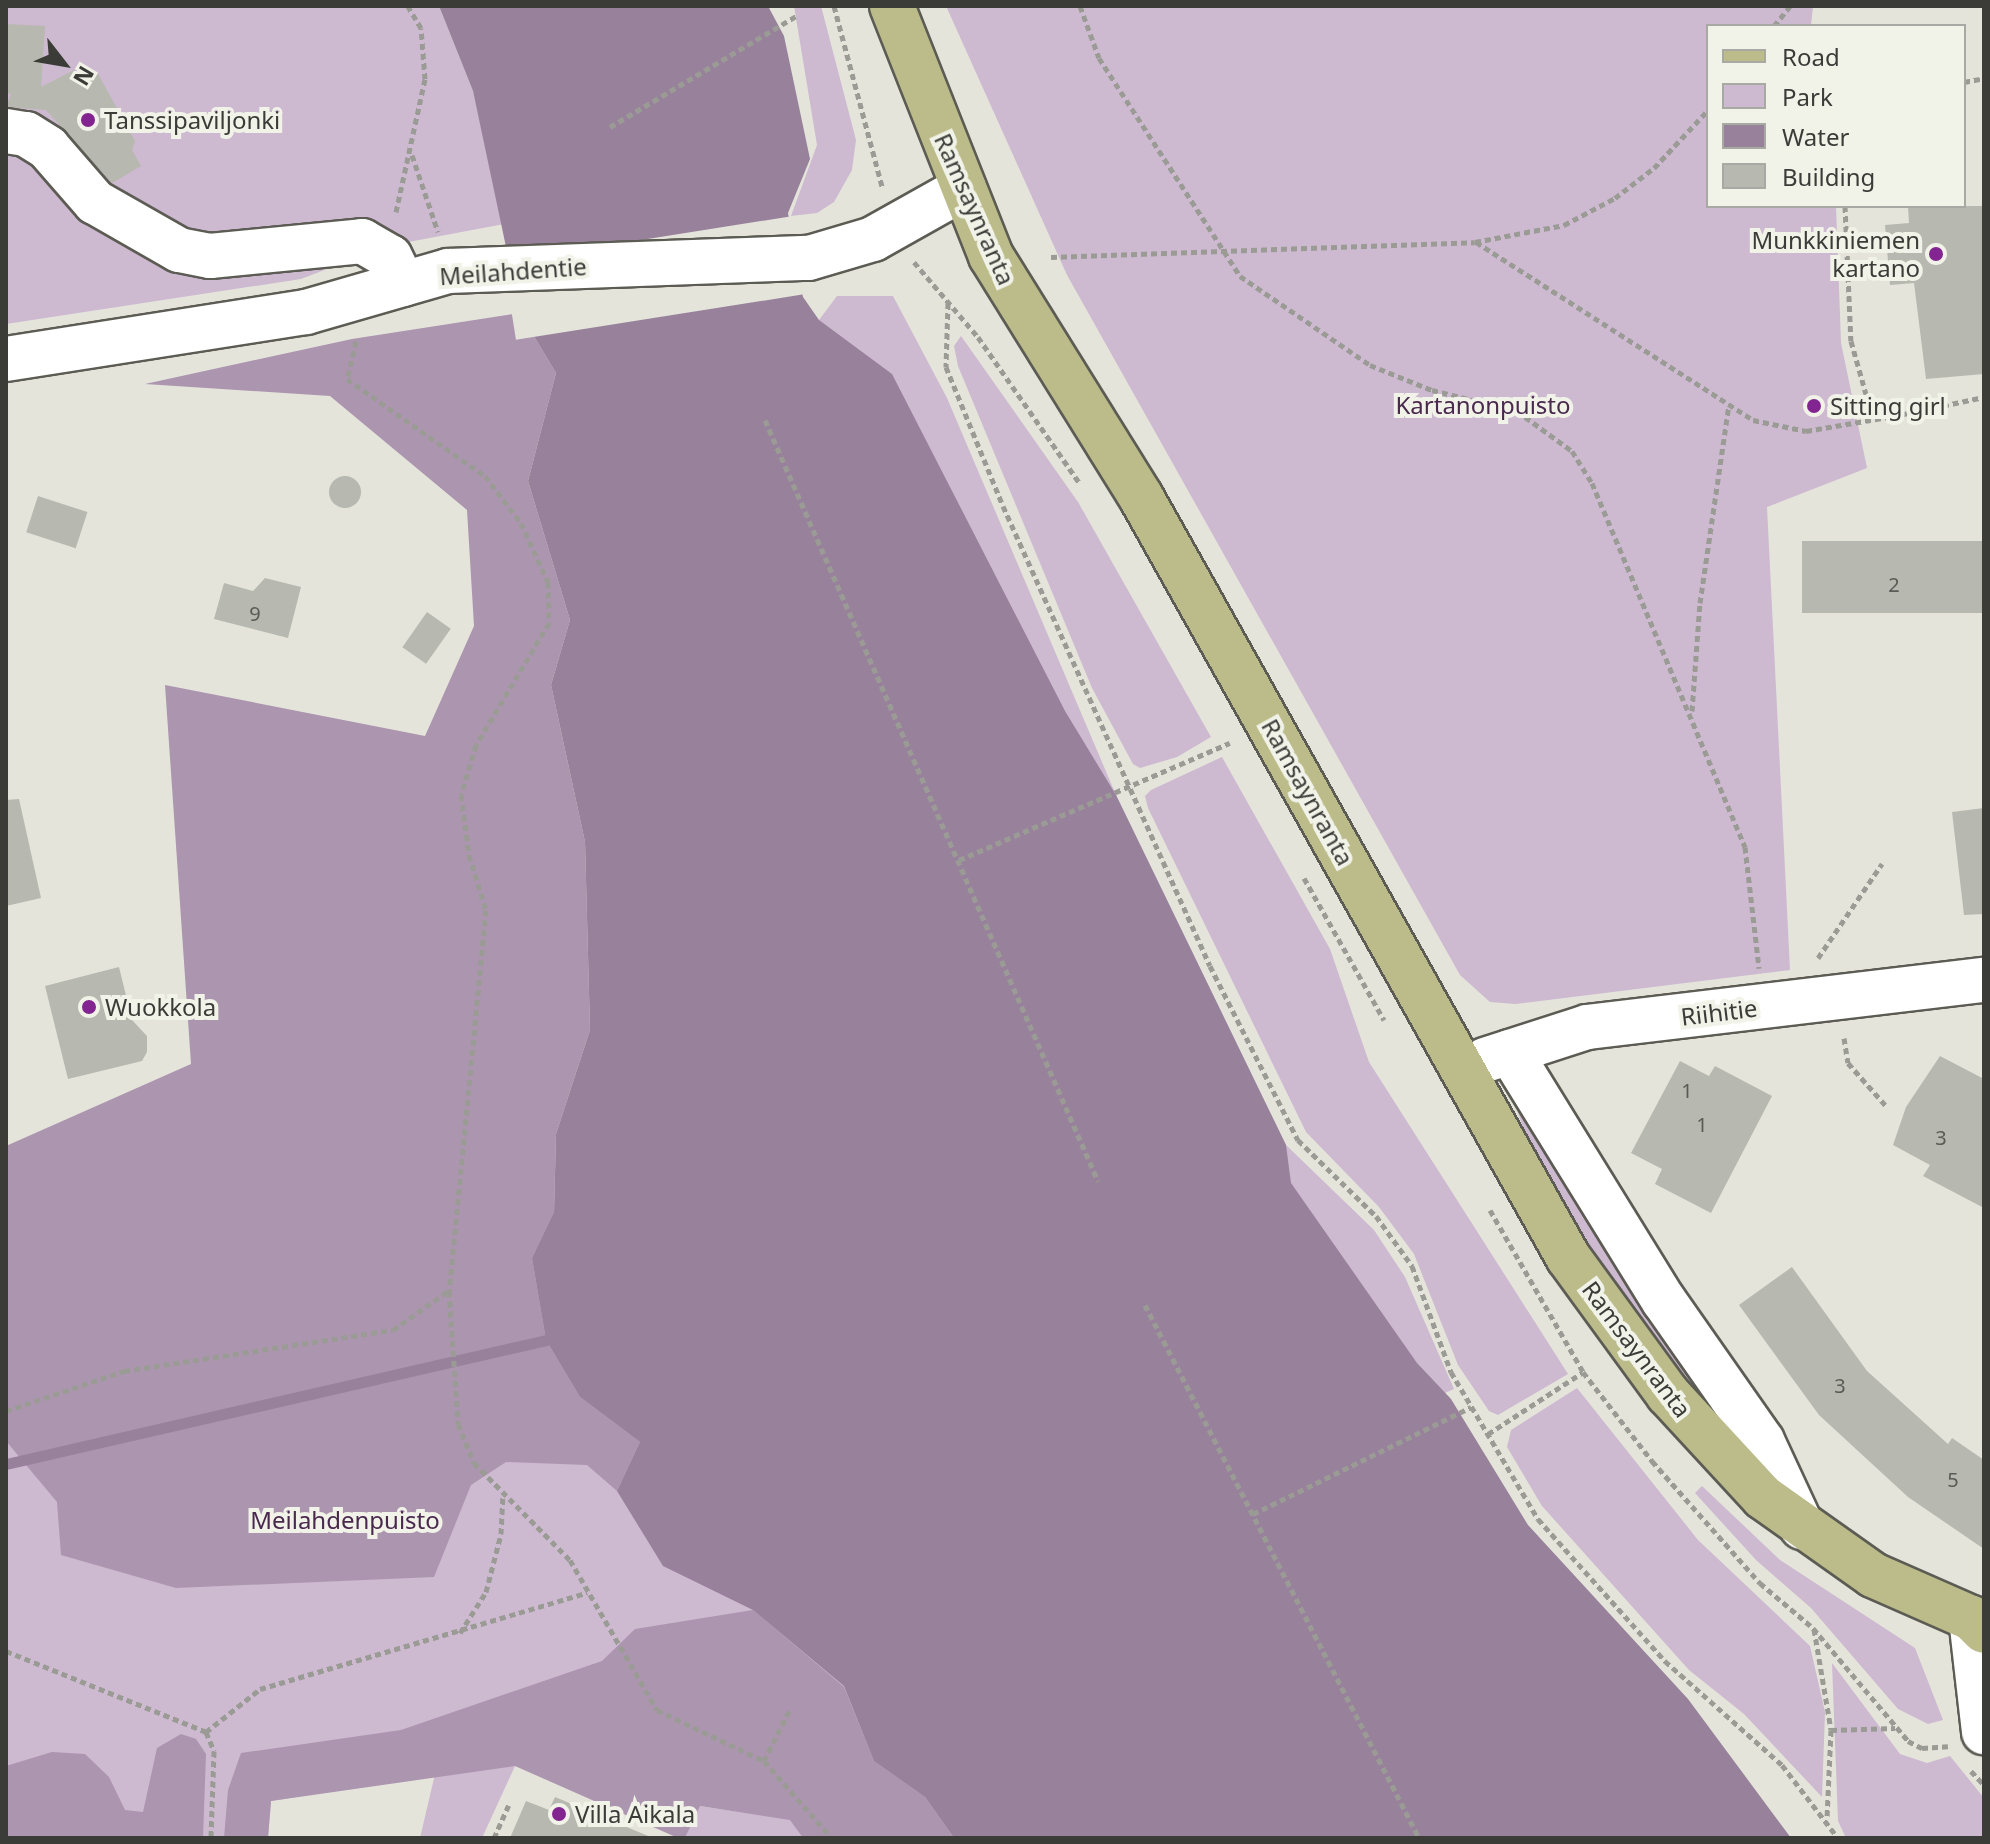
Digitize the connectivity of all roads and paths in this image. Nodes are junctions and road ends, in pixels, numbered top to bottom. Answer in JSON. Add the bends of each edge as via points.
{"nodes":[{"id":1,"x":408,"y":6,"type":"edge"},
{"id":2,"x":834,"y":6,"type":"edge"},
{"id":3,"x":892,"y":6,"type":"edge"},
{"id":4,"x":1080,"y":6,"type":"edge"},
{"id":5,"x":1790,"y":6,"type":"edge"},
{"id":6,"x":796,"y":16,"type":"dead end"},
{"id":7,"x":1776,"y":24,"type":"edge"},
{"id":8,"x":1706,"y":112,"type":"edge"},
{"id":9,"x":610,"y":127,"type":"dead end"},
{"id":10,"x":6,"y":131,"type":"edge"},
{"id":11,"x":411,"y":152,"type":"junction"},
{"id":12,"x":964,"y":188,"type":"junction"},
{"id":13,"x":890,"y":207,"type":"junction"},
{"id":14,"x":1845,"y":208,"type":"edge"},
{"id":15,"x":1475,"y":242,"type":"junction"},
{"id":16,"x":443,"y":245,"type":"dead end"},
{"id":17,"x":1218,"y":250,"type":"junction"},
{"id":18,"x":1051,"y":257,"type":"dead end"},
{"id":19,"x":396,"y":270,"type":"junction"},
{"id":20,"x":363,"y":332,"type":"dead end"},
{"id":21,"x":6,"y":359,"type":"edge"},
{"id":22,"x":1984,"y":397,"type":"edge"},
{"id":23,"x":1729,"y":405,"type":"junction"},
{"id":24,"x":1894,"y":416,"type":"junction"},
{"id":25,"x":765,"y":420,"type":"dead end"},
{"id":26,"x":1692,"y":712,"type":"junction"},
{"id":27,"x":1230,"y":743,"type":"dead end"},
{"id":28,"x":1131,"y":788,"type":"junction"},
{"id":29,"x":959,"y":860,"type":"junction"},
{"id":30,"x":1882,"y":864,"type":"dead end"},
{"id":31,"x":1984,"y":980,"type":"edge"},
{"id":32,"x":1828,"y":999,"type":"junction"},
{"id":33,"x":1761,"y":1007,"type":"junction"},
{"id":34,"x":1510,"y":1052,"type":"junction"},
{"id":35,"x":1460,"y":1068,"type":"junction"},
{"id":36,"x":1888,"y":1108,"type":"dead end"},
{"id":37,"x":1098,"y":1181,"type":"dead end"},
{"id":38,"x":449,"y":1291,"type":"junction"},
{"id":39,"x":1145,"y":1305,"type":"dead end"},
{"id":40,"x":1583,"y":1372,"type":"dead end"},
{"id":41,"x":1471,"y":1407,"type":"junction"},
{"id":42,"x":6,"y":1411,"type":"edge"},
{"id":43,"x":1488,"y":1434,"type":"junction"},
{"id":44,"x":503,"y":1492,"type":"junction"},
{"id":45,"x":1253,"y":1514,"type":"junction"},
{"id":46,"x":1802,"y":1527,"type":"junction"},
{"id":47,"x":588,"y":1593,"type":"junction"},
{"id":48,"x":1980,"y":1621,"type":"edge"},
{"id":49,"x":1813,"y":1628,"type":"dead end"},
{"id":50,"x":459,"y":1634,"type":"junction"},
{"id":51,"x":6,"y":1651,"type":"edge"},
{"id":52,"x":1878,"y":1708,"type":"dead end"},
{"id":53,"x":790,"y":1709,"type":"dead end"},
{"id":54,"x":1896,"y":1728,"type":"junction"},
{"id":55,"x":1831,"y":1730,"type":"junction"},
{"id":56,"x":206,"y":1732,"type":"junction"},
{"id":57,"x":1984,"y":1732,"type":"edge"},
{"id":58,"x":764,"y":1761,"type":"junction"},
{"id":59,"x":509,"y":1805,"type":"dead end"},
{"id":60,"x":1827,"y":1818,"type":"junction"},
{"id":61,"x":211,"y":1838,"type":"edge"},
{"id":62,"x":494,"y":1838,"type":"edge"},
{"id":63,"x":832,"y":1838,"type":"edge"},
{"id":64,"x":1419,"y":1838,"type":"edge"},
{"id":65,"x":1838,"y":1838,"type":"edge"}],
"edges":[{"from":1,"to":11,"type":"path","via":[[421,28],[425,79]]},
{"from":2,"to":13,"type":"path"},
{"from":3,"to":12,"type":"main road","name":"Ramsaynranta"},
{"from":4,"to":17,"type":"path","via":[[1099,58],[1197,205]]},
{"from":5,"to":7,"type":"path"},
{"from":6,"to":9,"type":"path"},
{"from":8,"to":15,"type":"path","via":[[1615,198],[1564,225]]},
{"from":10,"to":19,"type":"street","via":[[26,134],[48,148],[95,202],[179,250],[210,256],[362,241]]},
{"from":11,"to":16,"type":"path"},
{"from":11,"to":19,"type":"path"},
{"from":12,"to":13,"type":"street","name":"Meilahdentie"},
{"from":12,"to":35,"type":"main road","name":"Ramsaynranta","via":[[991,256],[1040,344],[1141,497]]},
{"from":13,"to":19,"type":"street","name":"Meilahdentie","via":[[855,247],[809,258]]},
{"from":13,"to":28,"type":"path","via":[[920,276],[948,302],[946,367]]},
{"from":14,"to":24,"type":"path","via":[[1854,355],[1870,408]]},
{"from":15,"to":17,"type":"path"},
{"from":15,"to":23,"type":"path"},
{"from":17,"to":18,"type":"path"},
{"from":17,"to":26,"type":"path","via":[[1240,276],[1370,365],[1432,390],[1517,411],[1572,451]]},
{"from":19,"to":21,"type":"street","name":"Meilahdentie","via":[[306,312]]},
{"from":20,"to":38,"type":"path","via":[[347,379],[485,476],[521,523],[548,582],[549,623],[476,745],[461,795],[469,855],[486,910]]},
{"from":22,"to":24,"type":"path"},
{"from":23,"to":24,"type":"path","via":[[1753,420],[1806,431]]},
{"from":23,"to":26,"type":"path","via":[[1700,603]]},
{"from":25,"to":29,"type":"path"},
{"from":26,"to":33,"type":"path","via":[[1745,847]]},
{"from":27,"to":28,"type":"path"},
{"from":28,"to":29,"type":"path"},
{"from":28,"to":41,"type":"path","via":[[1210,966],[1298,1140],[1376,1216],[1412,1266],[1451,1372]]},
{"from":29,"to":37,"type":"path"},
{"from":30,"to":32,"type":"path","via":[[1820,946]]},
{"from":31,"to":32,"type":"street","name":"Riihitie"},
{"from":32,"to":33,"type":"street","name":"Riihitie"},
{"from":32,"to":36,"type":"path","via":[[1848,1063]]},
{"from":33,"to":34,"type":"street","name":"Riihitie","via":[[1587,1027]]},
{"from":34,"to":35,"type":"street","name":"Riihitie"},
{"from":34,"to":46,"type":"street","name":"Ramsaynranta","via":[[1664,1301],[1762,1441]]},
{"from":35,"to":46,"type":"main road","name":"Ramsaynranta","via":[[1568,1257],[1620,1332],[1720,1453]]},
{"from":38,"to":42,"type":"path","via":[[393,1330],[124,1371]]},
{"from":38,"to":44,"type":"path","via":[[451,1383],[458,1424],[474,1463]]},
{"from":39,"to":45,"type":"path"},
{"from":40,"to":43,"type":"path"},
{"from":41,"to":43,"type":"path"},
{"from":41,"to":45,"type":"path"},
{"from":43,"to":60,"type":"path","via":[[1538,1519],[1665,1661],[1736,1719]]},
{"from":44,"to":47,"type":"path","via":[[570,1560]]},
{"from":44,"to":50,"type":"path","via":[[501,1534],[486,1592]]},
{"from":45,"to":64,"type":"path"},
{"from":46,"to":48,"type":"main road","name":"Ramsaynranta","via":[[1873,1575]]},
{"from":47,"to":50,"type":"path"},
{"from":47,"to":58,"type":"path","via":[[657,1710]]},
{"from":48,"to":57,"type":"street","name":"Ramsaynranta"},
{"from":49,"to":55,"type":"path"},
{"from":50,"to":56,"type":"path","via":[[260,1689]]},
{"from":51,"to":56,"type":"path"},
{"from":52,"to":54,"type":"path"},
{"from":53,"to":58,"type":"path"},
{"from":54,"to":55,"type":"path"},
{"from":54,"to":57,"type":"path","via":[[1922,1748],[1950,1746]]},
{"from":55,"to":60,"type":"path"},
{"from":56,"to":61,"type":"path","via":[[214,1751]]},
{"from":58,"to":63,"type":"path"},
{"from":59,"to":62,"type":"path"},
{"from":60,"to":65,"type":"path"}]}
